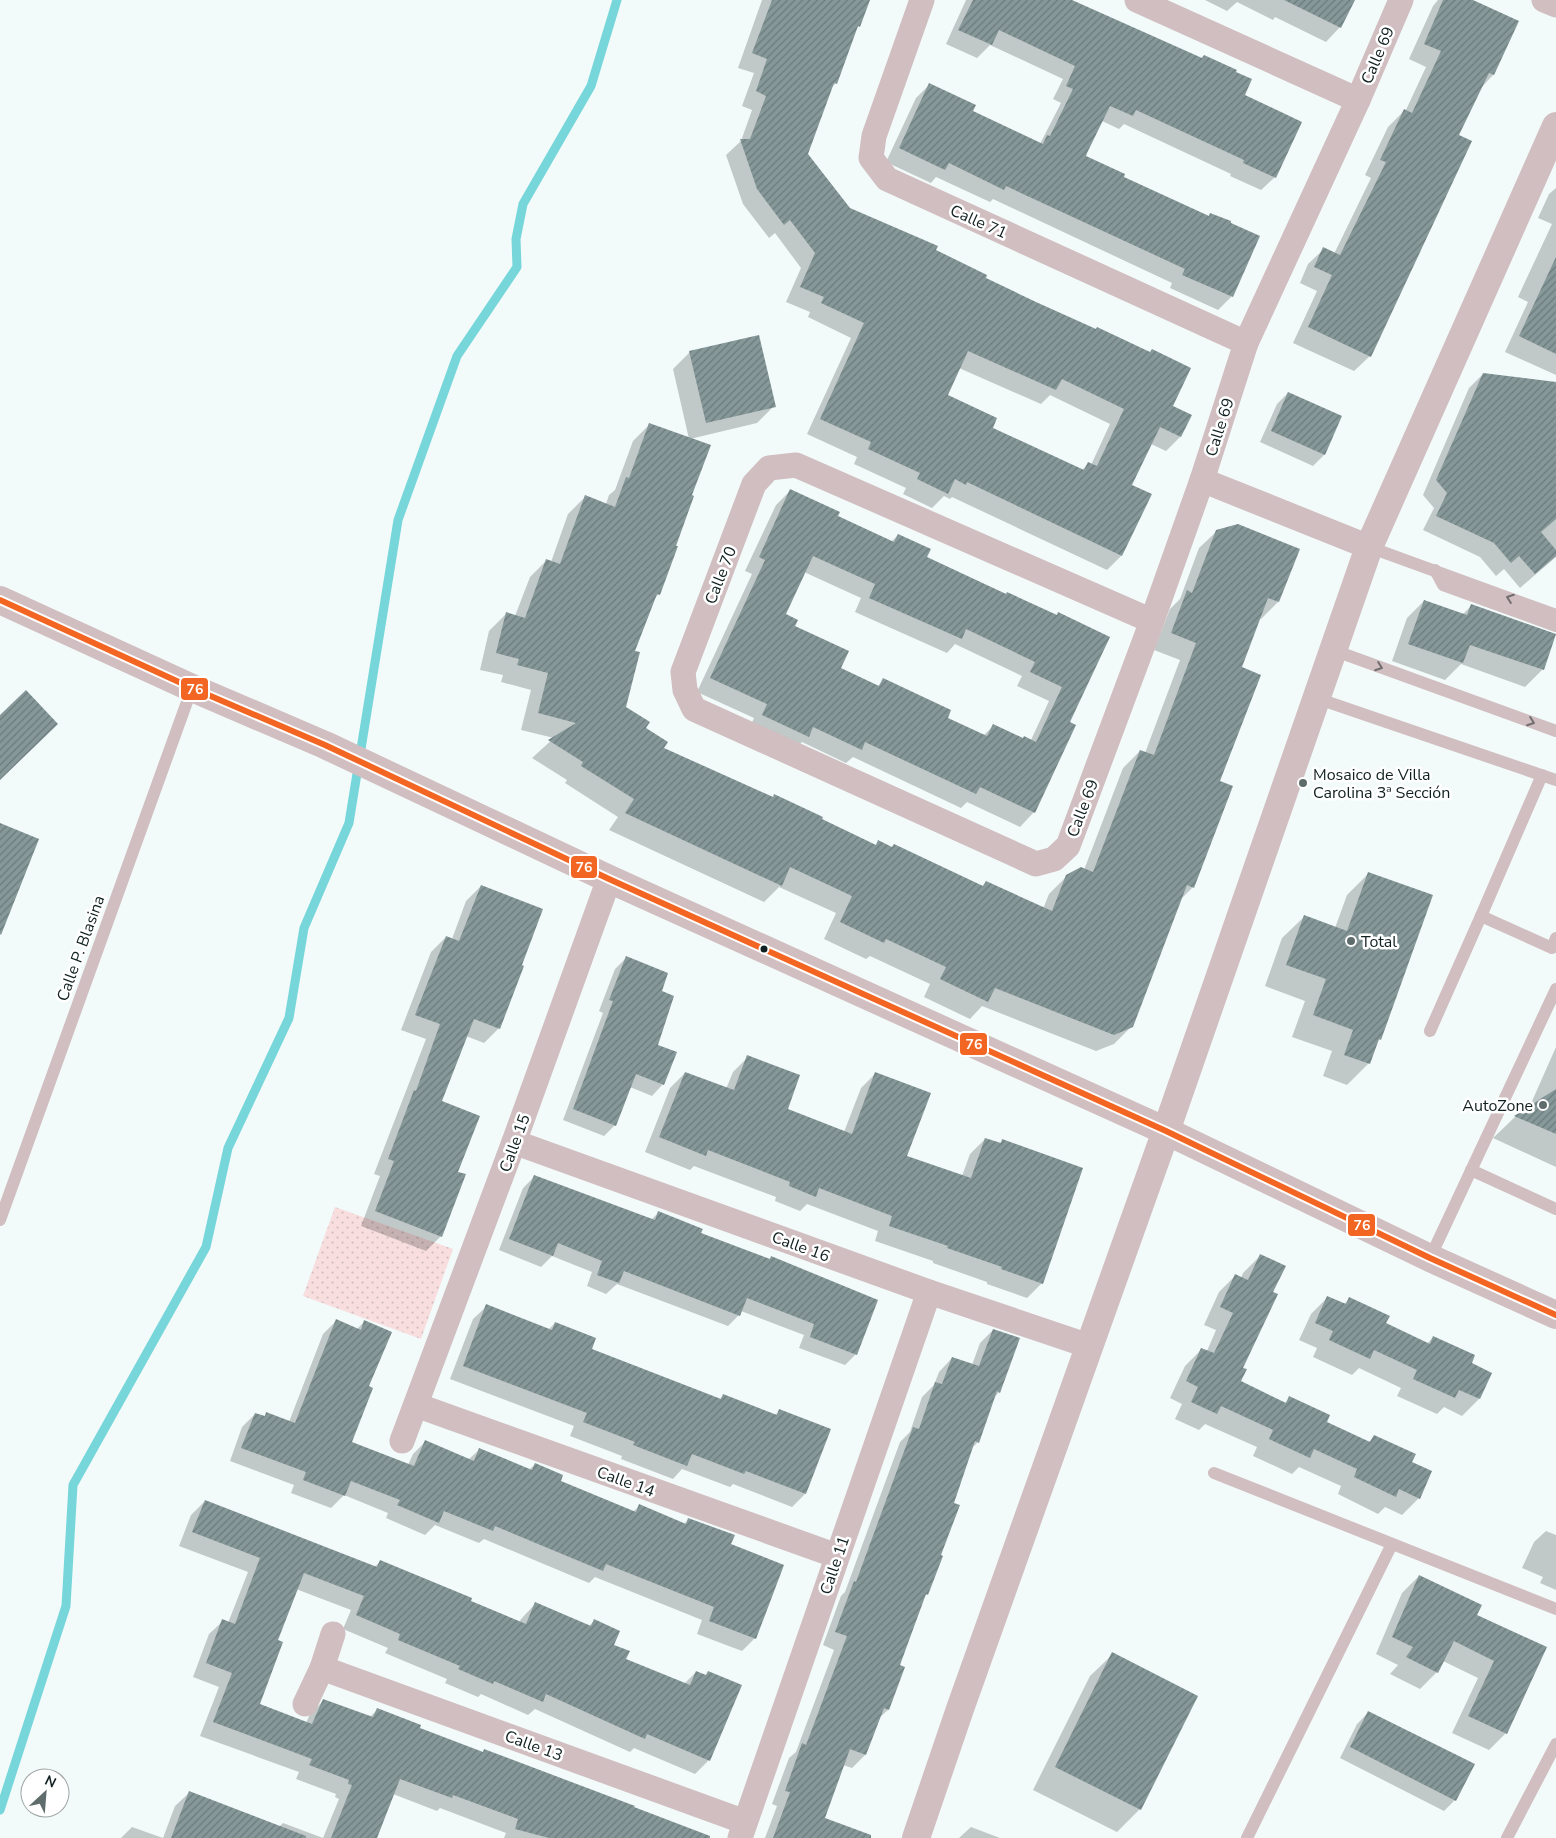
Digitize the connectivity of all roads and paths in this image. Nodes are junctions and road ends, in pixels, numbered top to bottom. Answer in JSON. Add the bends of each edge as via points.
{"nodes":[{"id":1,"x":922,"y":0,"type":"edge"},
{"id":2,"x":1137,"y":0,"type":"edge"},
{"id":3,"x":1401,"y":0,"type":"edge"},
{"id":4,"x":1544,"y":0,"type":"edge"},
{"id":5,"x":1556,"y":5,"type":"edge"},
{"id":6,"x":1358,"y":100,"type":"junction"},
{"id":7,"x":1556,"y":126,"type":"edge"},
{"id":8,"x":1246,"y":343,"type":"junction"},
{"id":9,"x":1202,"y":480,"type":"junction"},
{"id":10,"x":1369,"y":547,"type":"junction"},
{"id":11,"x":1436,"y":570,"type":"junction"},
{"id":12,"x":0,"y":600,"type":"edge"},
{"id":13,"x":1556,"y":614,"type":"edge"},
{"id":14,"x":1152,"y":621,"type":"junction"},
{"id":15,"x":1556,"y":626,"type":"edge"},
{"id":16,"x":1333,"y":650,"type":"junction"},
{"id":17,"x":192,"y":688,"type":"junction"},
{"id":18,"x":1316,"y":698,"type":"junction"},
{"id":19,"x":1556,"y":731,"type":"edge"},
{"id":20,"x":1542,"y":775,"type":"junction"},
{"id":21,"x":1556,"y":780,"type":"edge"},
{"id":22,"x":1054,"y":858,"type":"joint"},
{"id":23,"x":609,"y":879,"type":"junction"},
{"id":24,"x":1481,"y":916,"type":"junction"},
{"id":25,"x":1556,"y":938,"type":"edge"},
{"id":26,"x":1556,"y":989,"type":"edge"},
{"id":27,"x":1430,"y":1031,"type":"dead end"},
{"id":28,"x":1166,"y":1130,"type":"junction"},
{"id":29,"x":514,"y":1142,"type":"junction"},
{"id":30,"x":1471,"y":1170,"type":"junction"},
{"id":31,"x":1556,"y":1209,"type":"edge"},
{"id":32,"x":0,"y":1220,"type":"edge"},
{"id":33,"x":1430,"y":1258,"type":"junction"},
{"id":34,"x":929,"y":1292,"type":"junction"},
{"id":35,"x":1556,"y":1315,"type":"edge"},
{"id":36,"x":1089,"y":1346,"type":"junction"},
{"id":37,"x":416,"y":1406,"type":"junction"},
{"id":38,"x":402,"y":1442,"type":"dead end"},
{"id":39,"x":1214,"y":1473,"type":"dead end"},
{"id":40,"x":1392,"y":1544,"type":"junction"},
{"id":41,"x":837,"y":1556,"type":"junction"},
{"id":42,"x":1556,"y":1609,"type":"edge"},
{"id":43,"x":333,"y":1634,"type":"dead end"},
{"id":44,"x":322,"y":1668,"type":"junction"},
{"id":45,"x":305,"y":1704,"type":"dead end"},
{"id":46,"x":1556,"y":1744,"type":"edge"},
{"id":47,"x":742,"y":1830,"type":"edge"},
{"id":48,"x":916,"y":1838,"type":"edge"},
{"id":49,"x":1247,"y":1838,"type":"edge"},
{"id":50,"x":1508,"y":1838,"type":"edge"}],
"edges":[{"from":1,"to":8,"type":"street","name":"Calle 71","via":[[874,136],[871,158],[887,179]]},
{"from":2,"to":6,"type":"street"},
{"from":3,"to":6,"type":"street","name":"Calle 69"},
{"from":4,"to":5,"type":"street"},
{"from":6,"to":8,"type":"street","name":"Calle 69"},
{"from":7,"to":10,"type":"street"},
{"from":8,"to":9,"type":"street","name":"Calle 69"},
{"from":9,"to":10,"type":"street"},
{"from":9,"to":14,"type":"street","name":"Calle 69"},
{"from":10,"to":11,"type":"lane"},
{"from":10,"to":16,"type":"street"},
{"from":13,"to":11,"type":"lane","one_way":true},
{"from":11,"to":15,"type":"lane","via":[[1443,585]]},
{"from":12,"to":17,"type":"street"},
{"from":14,"to":22,"type":"street","name":"Calle 69","via":[[1068,846]]},
{"from":14,"to":22,"type":"street","name":"Calle 70","via":[[796,464],[769,468],[754,484],[683,672],[685,690],[694,709],[1036,864]]},
{"from":16,"to":18,"type":"street"},
{"from":16,"to":19,"type":"lane","one_way":true},
{"from":17,"to":23,"type":"street","via":[[325,745]]},
{"from":17,"to":32,"type":"lane","name":"Calle P. Blasina"},
{"from":18,"to":20,"type":"lane"},
{"from":18,"to":28,"type":"street"},
{"from":20,"to":21,"type":"lane"},
{"from":20,"to":24,"type":"lane"},
{"from":23,"to":28,"type":"street"},
{"from":23,"to":29,"type":"street","name":"Calle 15"},
{"from":24,"to":25,"type":"lane","via":[[1552,948]]},
{"from":24,"to":27,"type":"lane"},
{"from":26,"to":30,"type":"lane"},
{"from":28,"to":33,"type":"street"},
{"from":28,"to":36,"type":"street"},
{"from":29,"to":34,"type":"street","name":"Calle 16"},
{"from":29,"to":37,"type":"street","name":"Calle 15"},
{"from":30,"to":31,"type":"lane"},
{"from":30,"to":33,"type":"lane"},
{"from":33,"to":35,"type":"street"},
{"from":34,"to":36,"type":"street","name":"Calle 16"},
{"from":34,"to":41,"type":"street","name":"Calle 11"},
{"from":36,"to":48,"type":"street"},
{"from":37,"to":38,"type":"street","name":"Calle 15"},
{"from":37,"to":41,"type":"street","name":"Calle 14"},
{"from":39,"to":40,"type":"lane"},
{"from":40,"to":42,"type":"lane"},
{"from":40,"to":49,"type":"lane"},
{"from":41,"to":47,"type":"street","name":"Calle 11"},
{"from":43,"to":44,"type":"street"},
{"from":44,"to":45,"type":"street"},
{"from":44,"to":47,"type":"street","name":"Calle 13"},
{"from":46,"to":50,"type":"lane"}]}
